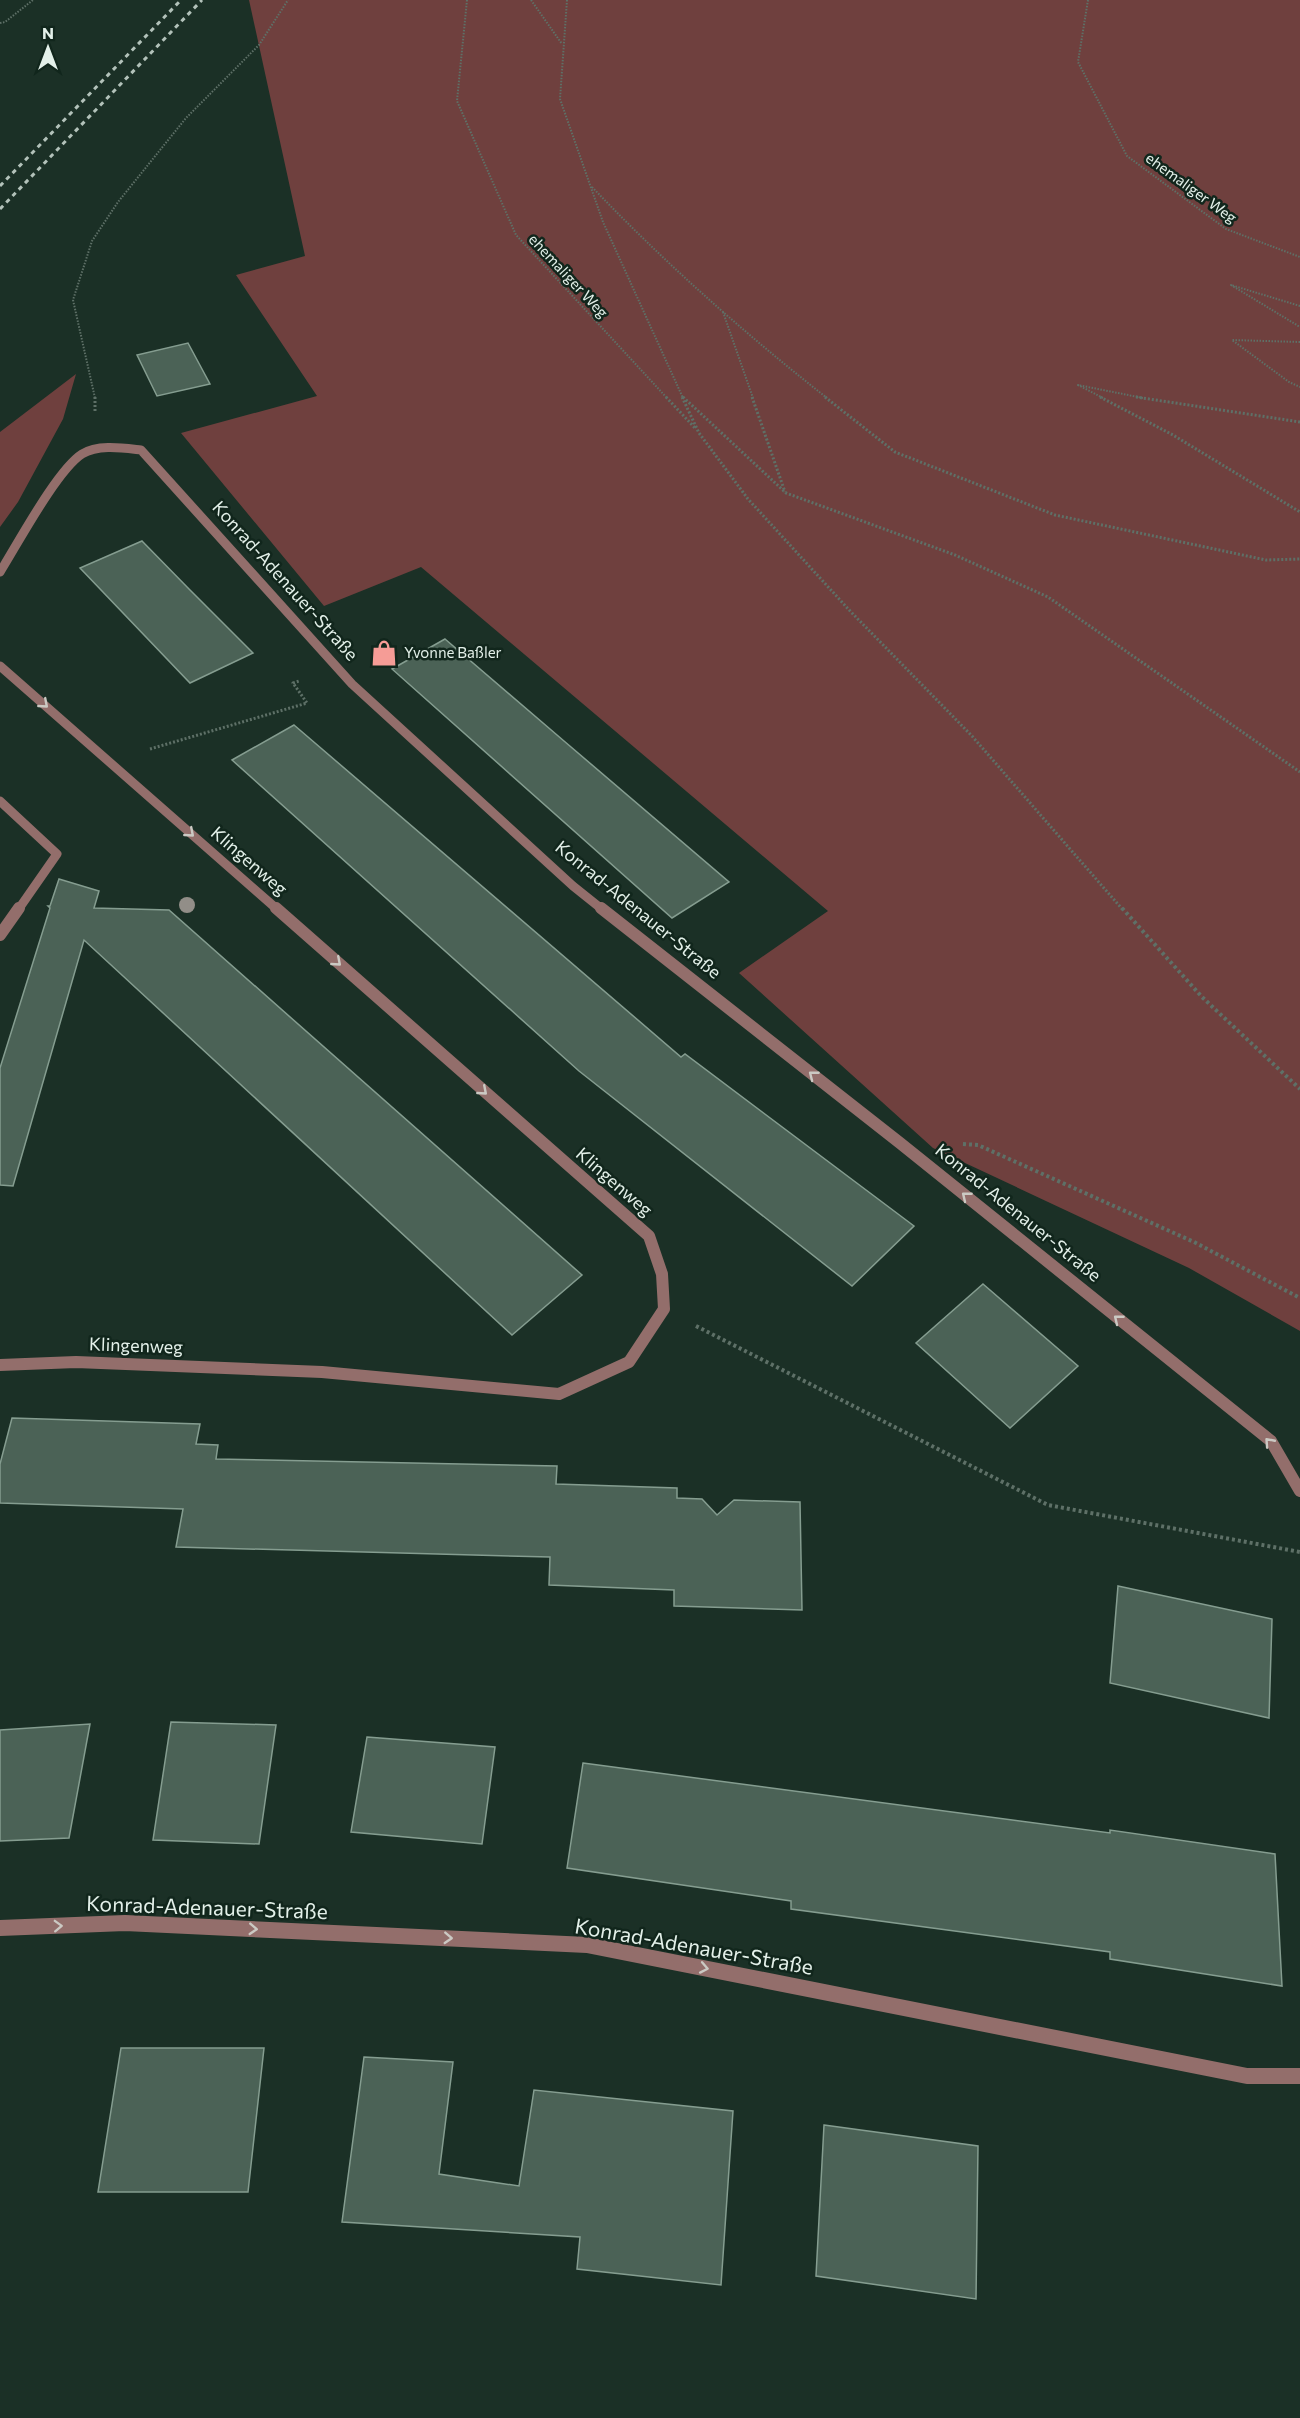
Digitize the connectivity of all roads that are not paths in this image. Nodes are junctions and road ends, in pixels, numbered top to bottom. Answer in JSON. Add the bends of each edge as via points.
{"nodes":[{"id":1,"x":0,"y":572,"type":"edge"},
{"id":2,"x":0,"y":666,"type":"edge"},
{"id":3,"x":0,"y":801,"type":"edge"},
{"id":4,"x":0,"y":935,"type":"edge"},
{"id":5,"x":0,"y":1365,"type":"edge"},
{"id":6,"x":1300,"y":1491,"type":"edge"},
{"id":7,"x":0,"y":1928,"type":"edge"},
{"id":8,"x":1300,"y":2076,"type":"edge"}],
"edges":[{"from":6,"to":1,"type":"street","name":"Konrad-Adenauer-Straße","one_way":true,"via":[[1271,1442],[573,886],[352,684],[141,450],[116,447],[81,454],[62,474]]},
{"from":2,"to":5,"type":"street","name":"Klingenweg","one_way":true,"via":[[649,1236],[662,1274],[664,1310],[629,1362],[560,1394],[322,1372],[76,1362]]},
{"from":3,"to":4,"type":"street","via":[[57,854]]},
{"from":7,"to":8,"type":"street","name":"Konrad-Adenauer-Straße","one_way":true,"via":[[125,1923],[587,1945],[1247,2076]]}]}
